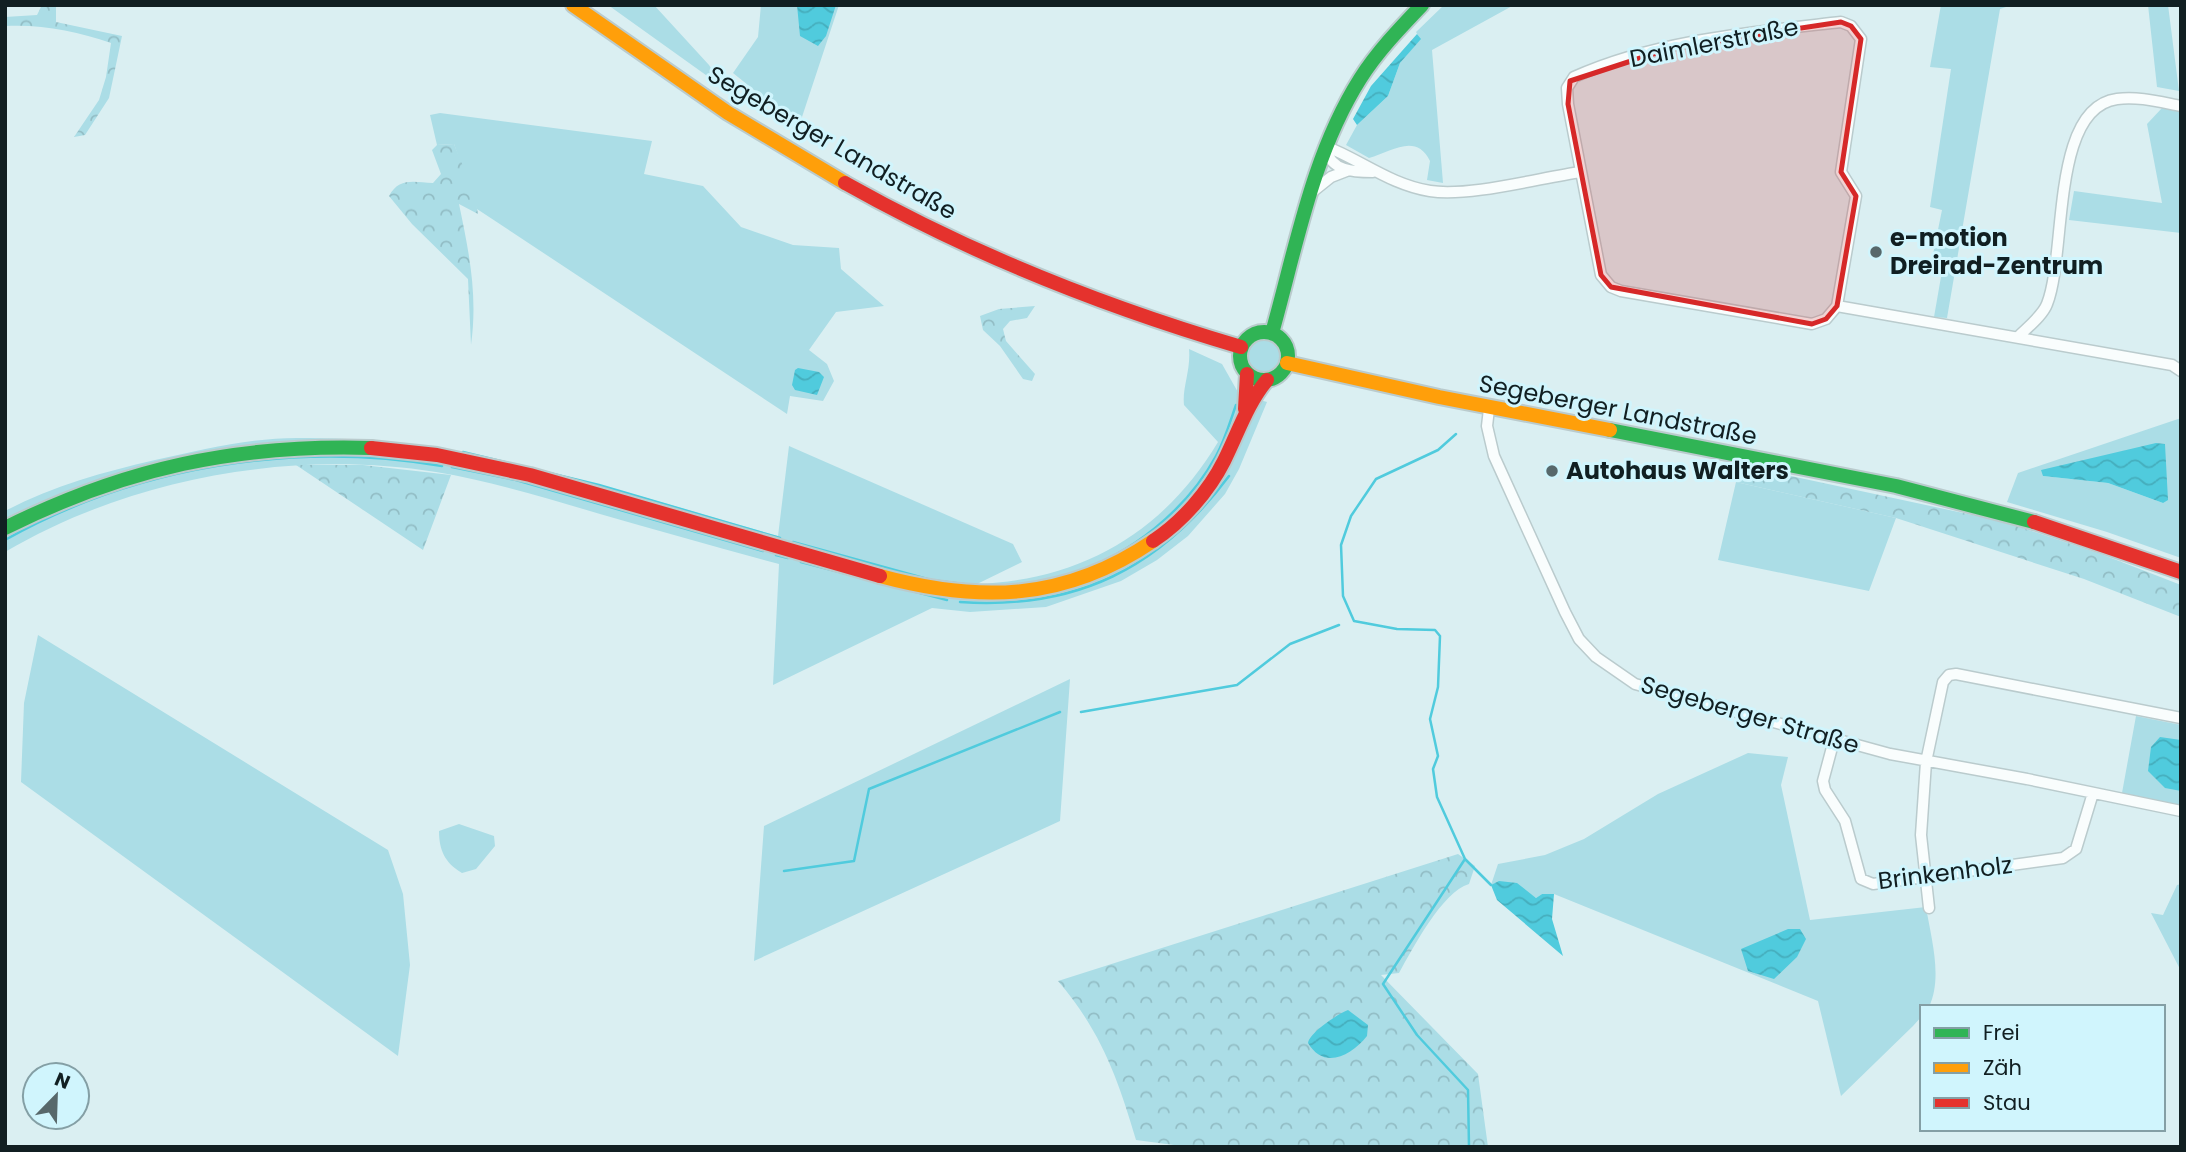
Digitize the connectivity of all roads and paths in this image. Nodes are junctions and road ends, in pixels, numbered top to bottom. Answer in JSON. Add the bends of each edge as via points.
{"nodes":[{"id":1,"x":573,"y":5,"type":"edge"},
{"id":2,"x":1422,"y":5,"type":"edge"},
{"id":3,"x":2181,"y":106,"type":"edge"},
{"id":4,"x":1325,"y":146,"type":"junction"},
{"id":5,"x":1350,"y":170,"type":"junction"},
{"id":6,"x":1373,"y":172,"type":"junction"},
{"id":7,"x":1581,"y":172,"type":"junction"},
{"id":8,"x":1311,"y":194,"type":"junction"},
{"id":9,"x":1837,"y":306,"type":"junction"},
{"id":10,"x":1272,"y":333,"type":"junction"},
{"id":11,"x":2020,"y":336,"type":"junction"},
{"id":12,"x":1241,"y":347,"type":"junction"},
{"id":13,"x":1287,"y":363,"type":"junction"},
{"id":14,"x":2181,"y":371,"type":"edge"},
{"id":15,"x":1247,"y":374,"type":"junction"},
{"id":16,"x":1267,"y":380,"type":"junction"},
{"id":17,"x":1489,"y":409,"type":"junction"},
{"id":18,"x":1242,"y":424,"type":"junction"},
{"id":19,"x":5,"y":528,"type":"edge"},
{"id":20,"x":2181,"y":572,"type":"edge"},
{"id":21,"x":2181,"y":718,"type":"edge"},
{"id":22,"x":1834,"y":740,"type":"junction"},
{"id":23,"x":1926,"y":762,"type":"junction"},
{"id":24,"x":2093,"y":793,"type":"junction"},
{"id":25,"x":2181,"y":811,"type":"edge"},
{"id":26,"x":1924,"y":877,"type":"junction"},
{"id":27,"x":1929,"y":908,"type":"dead end"}],
"edges":[{"from":1,"to":12,"type":"main road","name":"Segeberger Landstraße","via":[[764,135],[925,227],[1100,302]]},
{"from":2,"to":4,"type":"main road","via":[[1364,69]]},
{"from":3,"to":11,"type":"street","via":[[2116,99],[2098,105],[2084,117],[2072,149],[2047,305]]},
{"from":4,"to":5,"type":"street","via":[[1333,164]]},
{"from":4,"to":6,"type":"street"},
{"from":4,"to":8,"type":"main road"},
{"from":5,"to":6,"type":"street"},
{"from":5,"to":8,"type":"street","via":[[1331,177]]},
{"from":6,"to":7,"type":"street","via":[[1430,191]]},
{"from":7,"to":9,"type":"street","name":"Daimlerstraße","via":[[1601,275],[1611,287],[1812,324],[1826,319]]},
{"from":7,"to":9,"type":"street","name":"Daimlerstraße","via":[[1567,88],[1574,77],[1629,58],[1737,35],[1840,22],[1851,26],[1861,39],[1841,172],[1856,196]]},
{"from":8,"to":10,"type":"main road"},
{"from":9,"to":11,"type":"street"},
{"from":10,"to":12,"type":"main road","via":[[1255,334]]},
{"from":10,"to":13,"type":"main road","via":[[1285,344]]},
{"from":11,"to":14,"type":"street","via":[[2172,365]]},
{"from":12,"to":15,"type":"main road","via":[[1240,361]]},
{"from":13,"to":16,"type":"main road","via":[[1280,375]]},
{"from":13,"to":17,"type":"main road","name":"Segeberger Landstraße"},
{"from":15,"to":16,"type":"main road"},
{"from":15,"to":18,"type":"main road"},
{"from":16,"to":18,"type":"main road"},
{"from":17,"to":20,"type":"main road","name":"Segeberger Landstraße","via":[[1897,486],[2004,513]]},
{"from":17,"to":22,"type":"street","name":"Segeberger Straße","via":[[1487,426],[1494,456],[1509,493],[1579,639],[1596,657],[1635,684]]},
{"from":18,"to":19,"type":"main road","via":[[1215,477],[1155,541],[1097,575],[1009,595],[933,590],[535,477],[450,457],[375,448],[284,448],[182,462],[94,488]]},
{"from":21,"to":23,"type":"street","via":[[1956,674],[1943,682]]},
{"from":22,"to":23,"type":"street","name":"Segeberger Straße"},
{"from":22,"to":26,"type":"street","name":"Brinkenholz","via":[[1825,790],[1845,821],[1861,879],[1873,884]]},
{"from":23,"to":24,"type":"street","name":"Segeberger Straße"},
{"from":23,"to":26,"type":"street"},
{"from":24,"to":25,"type":"street","name":"Segeberger Straße"},
{"from":24,"to":26,"type":"street","name":"Brinkenholz","via":[[2076,849],[2063,858]]},
{"from":26,"to":27,"type":"street"}]}
